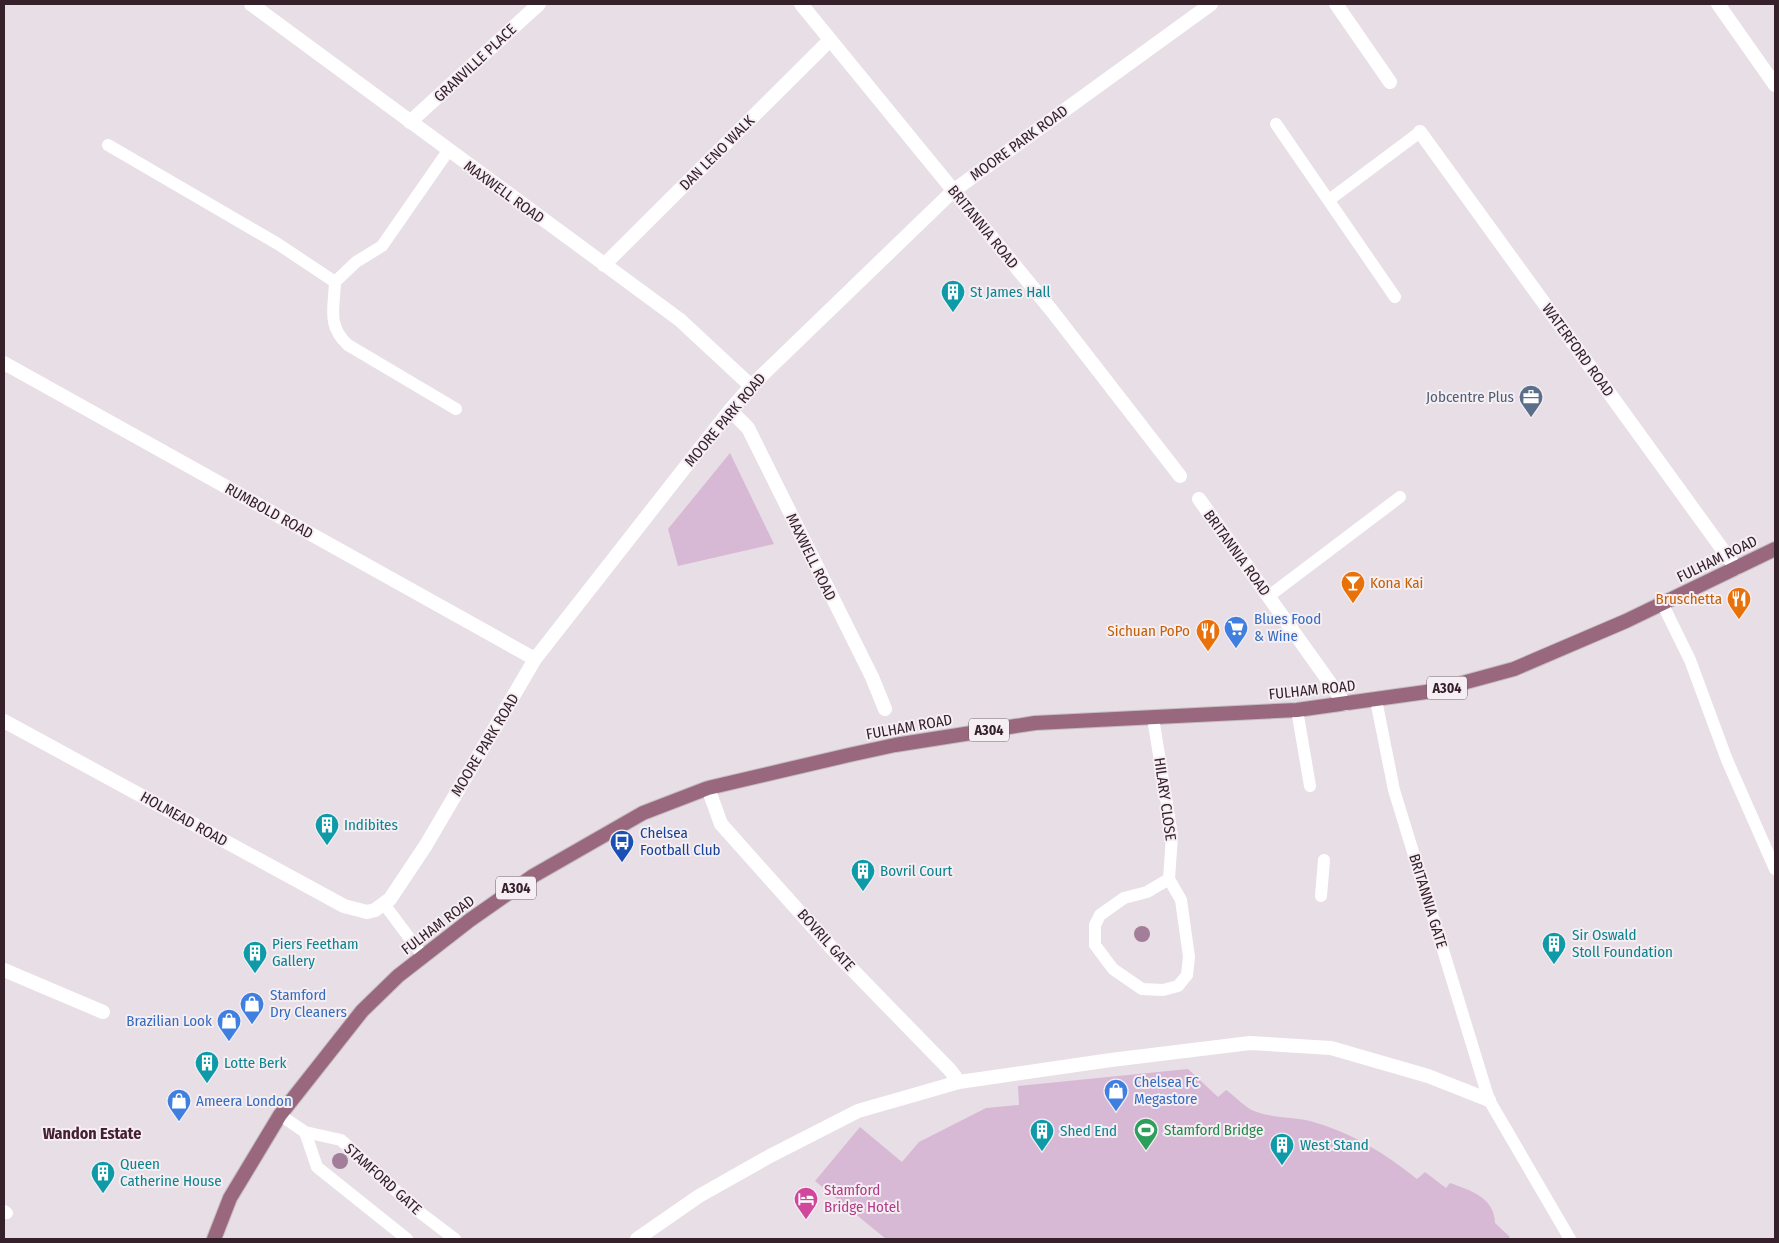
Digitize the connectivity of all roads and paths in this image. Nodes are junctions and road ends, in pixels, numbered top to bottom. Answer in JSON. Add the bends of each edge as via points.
{"nodes":[{"id":1,"x":251,"y":4,"type":"edge"},
{"id":2,"x":539,"y":4,"type":"edge"},
{"id":3,"x":801,"y":4,"type":"edge"},
{"id":4,"x":1211,"y":4,"type":"edge"},
{"id":5,"x":1336,"y":4,"type":"edge"},
{"id":6,"x":1718,"y":4,"type":"edge"},
{"id":7,"x":830,"y":40,"type":"junction"},
{"id":8,"x":1390,"y":82,"type":"dead end"},
{"id":9,"x":1775,"y":85,"type":"edge"},
{"id":10,"x":410,"y":122,"type":"junction"},
{"id":11,"x":1276,"y":124,"type":"dead end"},
{"id":12,"x":1420,"y":132,"type":"joint"},
{"id":13,"x":108,"y":145,"type":"dead end"},
{"id":14,"x":448,"y":151,"type":"junction"},
{"id":15,"x":953,"y":191,"type":"junction"},
{"id":16,"x":1329,"y":200,"type":"junction"},
{"id":17,"x":604,"y":265,"type":"junction"},
{"id":18,"x":335,"y":282,"type":"junction"},
{"id":19,"x":1395,"y":297,"type":"dead end"},
{"id":20,"x":4,"y":363,"type":"edge"},
{"id":21,"x":751,"y":386,"type":"junction"},
{"id":22,"x":456,"y":409,"type":"dead end"},
{"id":23,"x":730,"y":410,"type":"junction"},
{"id":24,"x":1180,"y":476,"type":"dead end"},
{"id":25,"x":1400,"y":497,"type":"dead end"},
{"id":26,"x":1199,"y":499,"type":"dead end"},
{"id":27,"x":1775,"y":549,"type":"edge"},
{"id":28,"x":1736,"y":568,"type":"junction"},
{"id":29,"x":1269,"y":596,"type":"junction"},
{"id":30,"x":1662,"y":603,"type":"junction"},
{"id":31,"x":535,"y":659,"type":"junction"},
{"id":32,"x":1376,"y":700,"type":"junction"},
{"id":33,"x":1345,"y":704,"type":"junction"},
{"id":34,"x":885,"y":709,"type":"dead end"},
{"id":35,"x":1297,"y":710,"type":"junction"},
{"id":36,"x":1153,"y":718,"type":"junction"},
{"id":37,"x":4,"y":721,"type":"edge"},
{"id":38,"x":1310,"y":786,"type":"dead end"},
{"id":39,"x":708,"y":788,"type":"junction"},
{"id":40,"x":1324,"y":860,"type":"dead end"},
{"id":41,"x":1775,"y":869,"type":"edge"},
{"id":42,"x":1169,"y":879,"type":"junction"},
{"id":43,"x":1321,"y":896,"type":"dead end"},
{"id":44,"x":384,"y":904,"type":"junction"},
{"id":45,"x":367,"y":912,"type":"joint"},
{"id":46,"x":424,"y":956,"type":"junction"},
{"id":47,"x":4,"y":970,"type":"edge"},
{"id":48,"x":103,"y":1012,"type":"dead end"},
{"id":49,"x":959,"y":1082,"type":"junction"},
{"id":50,"x":1489,"y":1100,"type":"junction"},
{"id":51,"x":280,"y":1115,"type":"junction"},
{"id":52,"x":305,"y":1132,"type":"junction"},
{"id":53,"x":214,"y":1239,"type":"edge"},
{"id":54,"x":406,"y":1239,"type":"edge"},
{"id":55,"x":455,"y":1239,"type":"edge"},
{"id":56,"x":637,"y":1239,"type":"edge"},
{"id":57,"x":1570,"y":1239,"type":"edge"}],
"edges":[{"from":1,"to":10,"type":"street","name":"MAXWELL ROAD"},
{"from":2,"to":10,"type":"street","name":"GRANVILLE PLACE"},
{"from":3,"to":7,"type":"street","name":"BRITANNIA ROAD"},
{"from":4,"to":15,"type":"street","name":"MOORE PARK ROAD"},
{"from":5,"to":8,"type":"street"},
{"from":6,"to":9,"type":"street"},
{"from":7,"to":15,"type":"street","name":"BRITANNIA ROAD"},
{"from":7,"to":17,"type":"street","name":"DAN LENO WALK"},
{"from":10,"to":14,"type":"street","name":"MAXWELL ROAD"},
{"from":11,"to":16,"type":"lane"},
{"from":12,"to":16,"type":"lane"},
{"from":12,"to":28,"type":"street","name":"WATERFORD ROAD"},
{"from":13,"to":18,"type":"lane","via":[[278,244]]},
{"from":14,"to":17,"type":"street","name":"MAXWELL ROAD"},
{"from":14,"to":18,"type":"lane","via":[[382,246],[356,262]]},
{"from":15,"to":21,"type":"street","name":"MOORE PARK ROAD"},
{"from":15,"to":24,"type":"street","name":"BRITANNIA ROAD"},
{"from":16,"to":19,"type":"lane"},
{"from":17,"to":21,"type":"street","name":"MAXWELL ROAD","via":[[680,320]]},
{"from":18,"to":22,"type":"lane","via":[[333,320],[337,335],[348,346]]},
{"from":20,"to":31,"type":"street","name":"RUMBOLD ROAD"},
{"from":21,"to":23,"type":"street","name":"MOORE PARK ROAD"},
{"from":23,"to":31,"type":"street","name":"MOORE PARK ROAD"},
{"from":23,"to":34,"type":"street","name":"MAXWELL ROAD","via":[[748,428]]},
{"from":25,"to":29,"type":"lane"},
{"from":26,"to":29,"type":"street","name":"BRITANNIA ROAD"},
{"from":27,"to":28,"type":"main road","name":"FULHAM ROAD","number":"A304"},
{"from":28,"to":30,"type":"main road","name":"FULHAM ROAD","number":"A304"},
{"from":29,"to":33,"type":"street","name":"BRITANNIA ROAD"},
{"from":30,"to":32,"type":"main road","name":"FULHAM ROAD","number":"A304","via":[[1514,669],[1433,691]]},
{"from":30,"to":41,"type":"lane","via":[[1690,660],[1727,760]]},
{"from":31,"to":44,"type":"street","name":"MOORE PARK ROAD","via":[[426,845]]},
{"from":32,"to":33,"type":"main road","name":"FULHAM ROAD","number":"A304"},
{"from":32,"to":50,"type":"lane","name":"BRITANNIA GATE","via":[[1394,790]]},
{"from":33,"to":35,"type":"main road","name":"FULHAM ROAD","number":"A304"},
{"from":35,"to":36,"type":"main road","name":"FULHAM ROAD","number":"A304"},
{"from":35,"to":38,"type":"lane"},
{"from":36,"to":39,"type":"main road","name":"FULHAM ROAD","number":"A304","via":[[1035,723],[979,731],[895,745]]},
{"from":36,"to":42,"type":"lane","name":"HILARY CLOSE","via":[[1172,836]]},
{"from":37,"to":45,"type":"street","name":"HOLMEAD ROAD","via":[[344,906]]},
{"from":39,"to":46,"type":"main road","name":"FULHAM ROAD","number":"A304","via":[[643,813],[533,876]]},
{"from":39,"to":49,"type":"street","name":"BOVRIL GATE","via":[[722,824],[838,955]]},
{"from":40,"to":43,"type":"lane"},
{"from":42,"to":42,"type":"lane","via":[[1147,892],[1124,898],[1100,915],[1095,925],[1096,944],[1113,968],[1142,989],[1163,990],[1178,986],[1187,975],[1189,958],[1181,900]]},
{"from":44,"to":45,"type":"street","name":"MOORE PARK ROAD"},
{"from":44,"to":46,"type":"lane"},
{"from":46,"to":51,"type":"main road","name":"FULHAM ROAD","number":"A304","via":[[362,1011]]},
{"from":47,"to":48,"type":"street"},
{"from":49,"to":50,"type":"street","via":[[1250,1043],[1331,1048],[1428,1076]]},
{"from":49,"to":56,"type":"street","via":[[858,1111],[699,1196]]},
{"from":50,"to":57,"type":"lane","name":"BRITANNIA GATE"},
{"from":51,"to":52,"type":"lane","name":"STAMFORD GATE"},
{"from":51,"to":53,"type":"main road","name":"FULHAM ROAD","number":"A304","via":[[230,1198]]},
{"from":52,"to":54,"type":"lane","name":"STAMFORD GATE","via":[[317,1168]]},
{"from":52,"to":55,"type":"lane","name":"STAMFORD GATE","via":[[341,1140],[418,1211]]}]}
